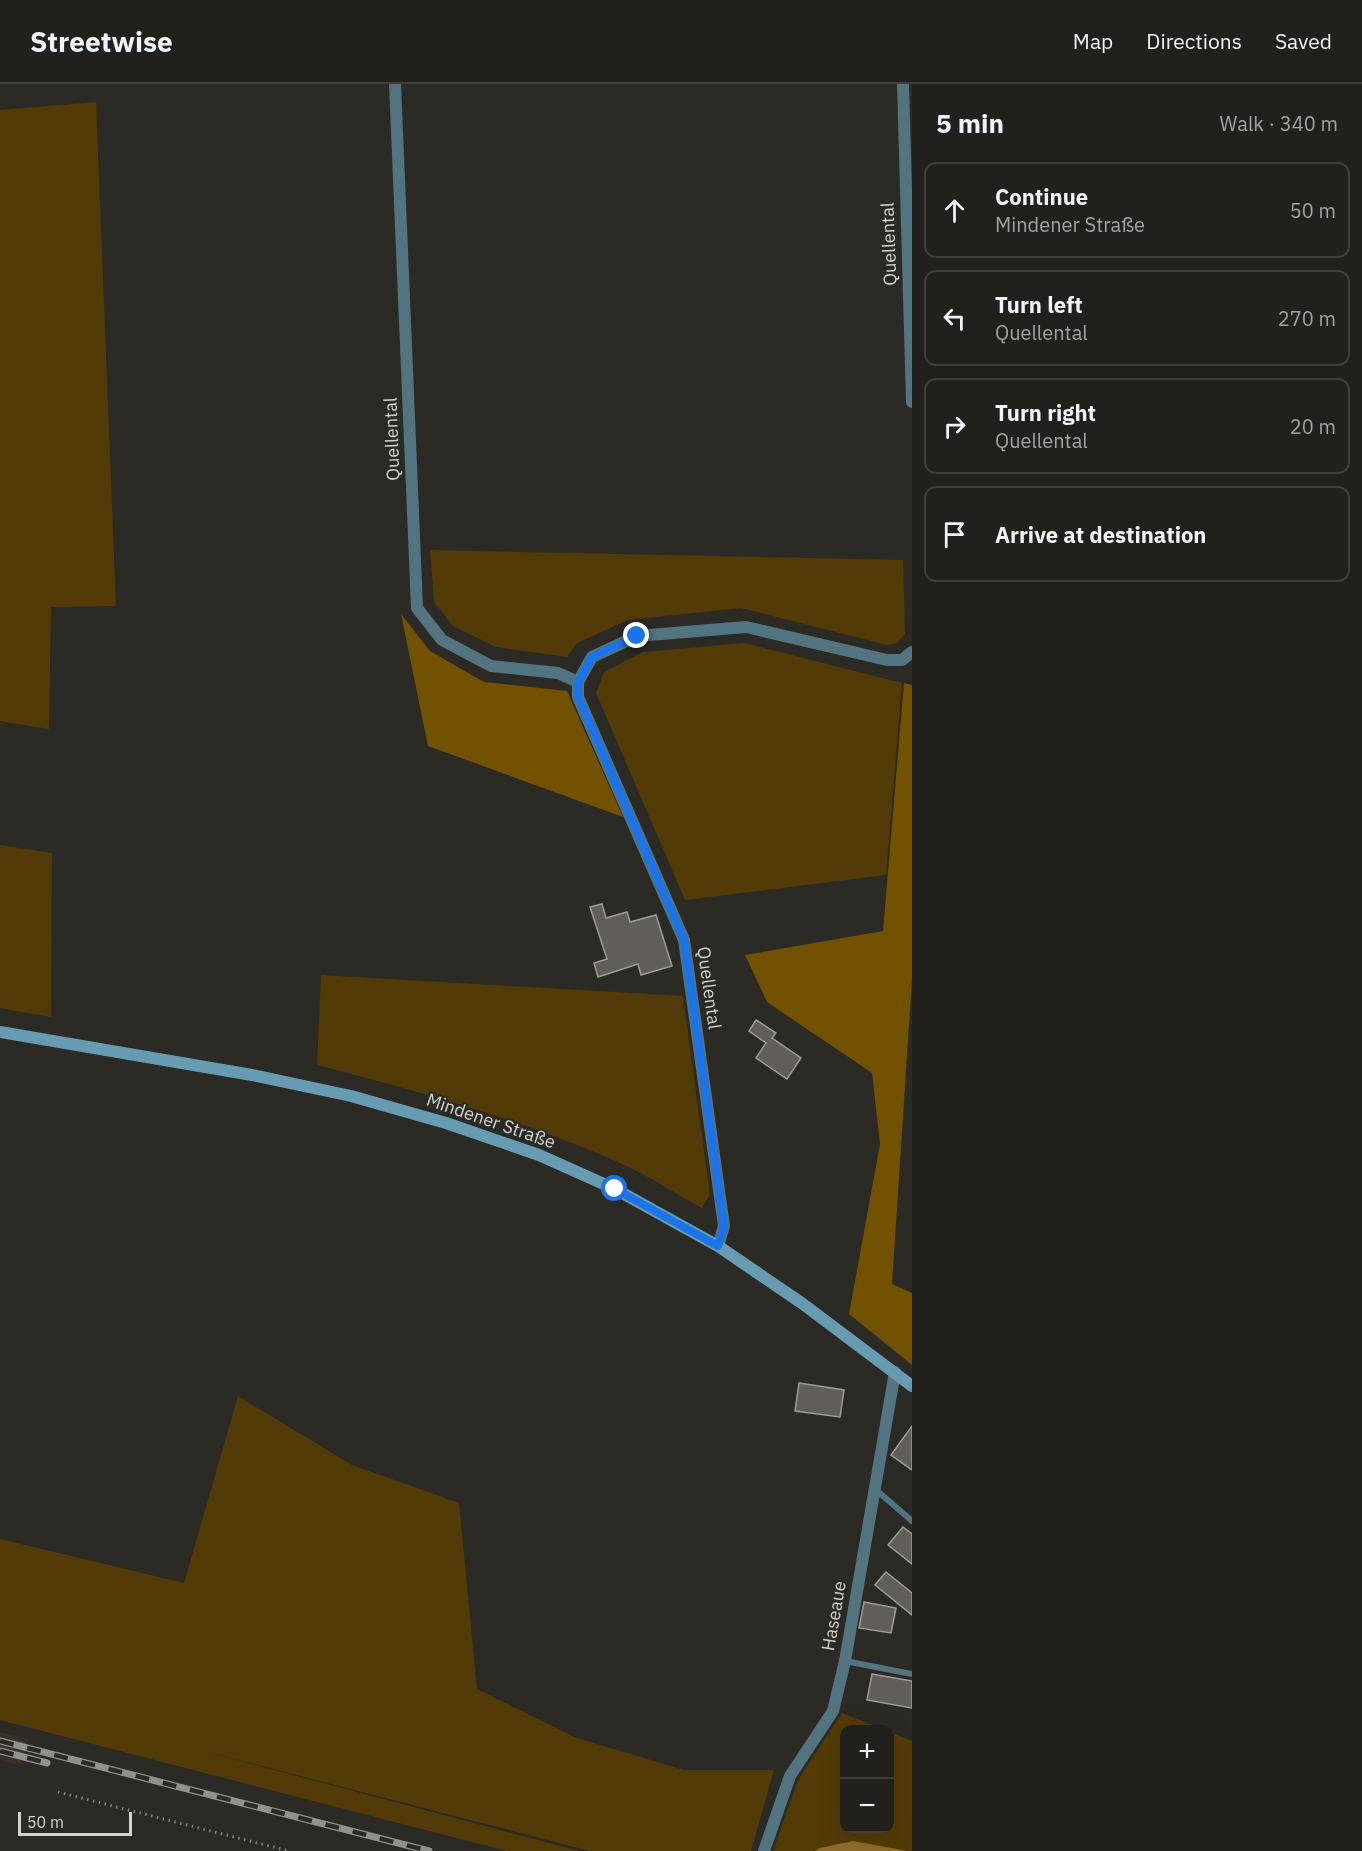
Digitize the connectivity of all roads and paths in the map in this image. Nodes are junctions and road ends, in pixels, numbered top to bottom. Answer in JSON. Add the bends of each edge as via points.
{"nodes":[{"id":1,"x":395,"y":84,"type":"edge"},
{"id":2,"x":903,"y":84,"type":"edge"},
{"id":3,"x":912,"y":402,"type":"edge"},
{"id":4,"x":912,"y":652,"type":"edge"},
{"id":5,"x":578,"y":682,"type":"junction"},
{"id":6,"x":0,"y":1032,"type":"edge"},
{"id":7,"x":718,"y":1246,"type":"junction"},
{"id":8,"x":895,"y":1372,"type":"junction"},
{"id":9,"x":912,"y":1386,"type":"edge"},
{"id":10,"x":875,"y":1489,"type":"junction"},
{"id":11,"x":912,"y":1521,"type":"edge"},
{"id":12,"x":845,"y":1661,"type":"junction"},
{"id":13,"x":912,"y":1674,"type":"edge"},
{"id":14,"x":58,"y":1792,"type":"dead end"},
{"id":15,"x":289,"y":1851,"type":"edge"},
{"id":16,"x":764,"y":1851,"type":"edge"}],
"edges":[{"from":1,"to":5,"type":"street","name":"Quellental","via":[[417,608],[442,640],[491,666],[558,674]]},
{"from":2,"to":3,"type":"street","name":"Quellental"},
{"from":4,"to":5,"type":"street","via":[[902,660],[886,660],[746,627],[648,635],[637,636],[592,657]]},
{"from":5,"to":7,"type":"street","name":"Quellental","via":[[578,697],[684,940],[724,1226]]},
{"from":6,"to":7,"type":"main road","name":"Mindener Straße","via":[[351,1096],[446,1123],[538,1155],[606,1185]]},
{"from":7,"to":8,"type":"main road","name":"Mindener Straße"},
{"from":8,"to":9,"type":"main road","name":"Mindener Straße"},
{"from":8,"to":10,"type":"street","name":"Haseaue"},
{"from":10,"to":11,"type":"lane"},
{"from":10,"to":12,"type":"street","name":"Haseaue"},
{"from":12,"to":13,"type":"lane"},
{"from":12,"to":16,"type":"street","name":"Haseaue","via":[[833,1711],[790,1776]]},
{"from":14,"to":15,"type":"path"}]}
